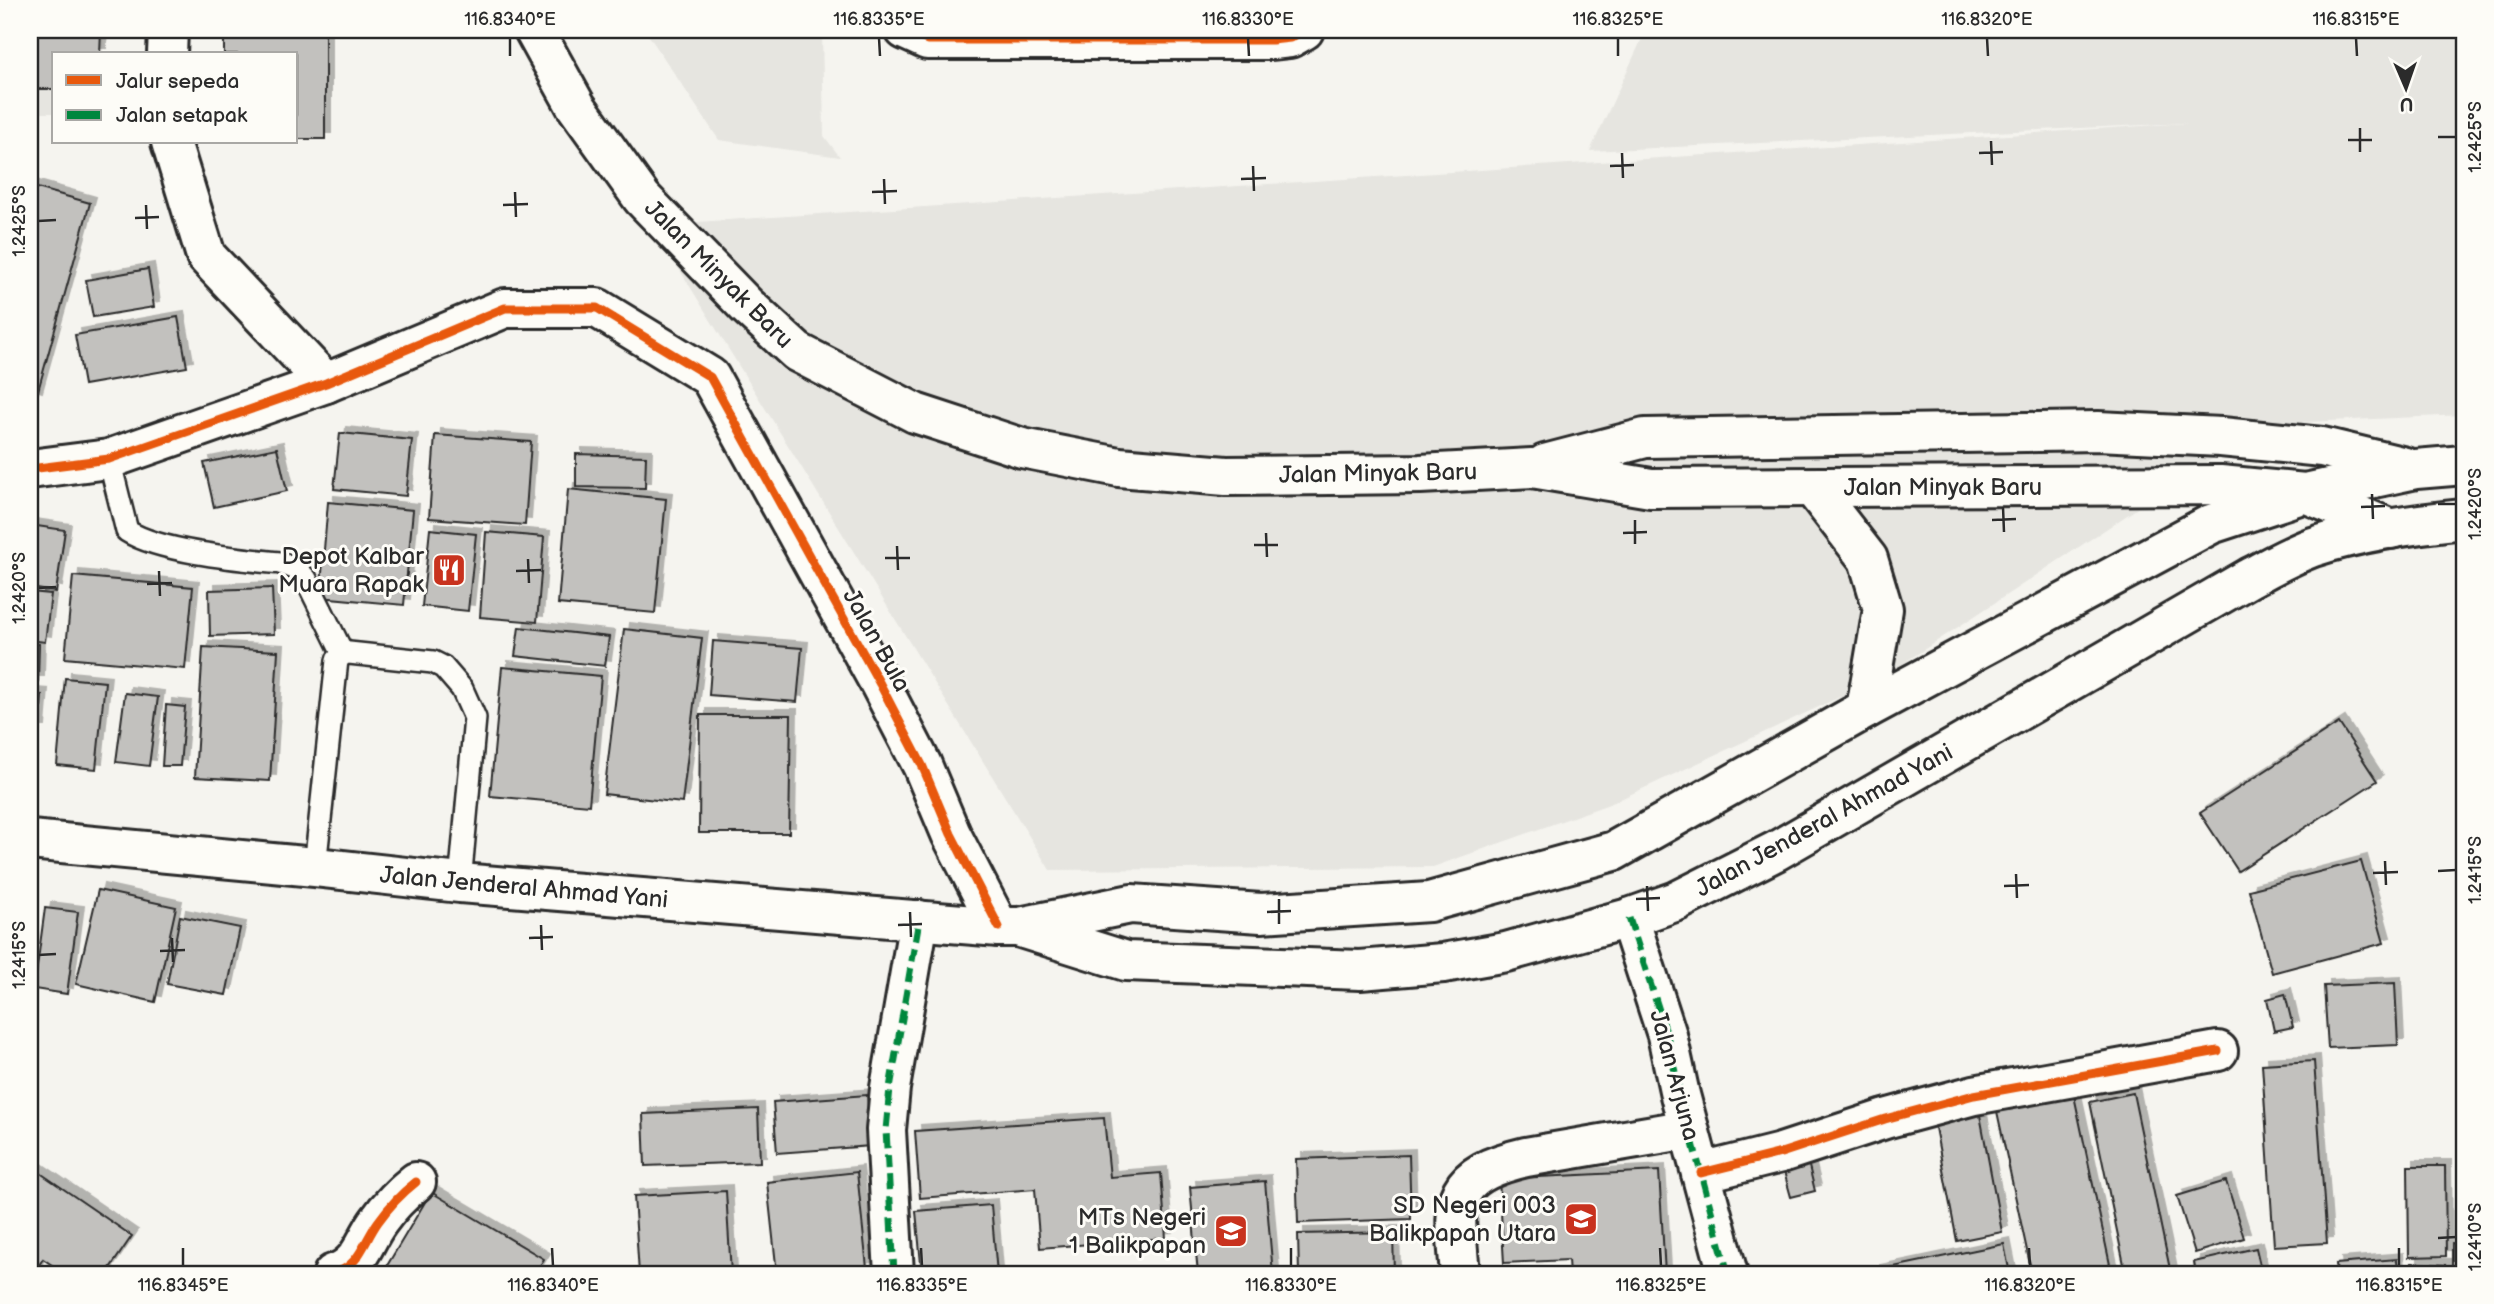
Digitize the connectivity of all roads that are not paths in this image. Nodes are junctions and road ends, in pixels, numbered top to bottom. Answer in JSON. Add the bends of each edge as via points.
{"nodes":[{"id":1,"x":168,"y":30,"type":"edge"},
{"id":2,"x":534,"y":30,"type":"edge"},
{"id":3,"x":905,"y":30,"type":"edge"},
{"id":4,"x":1304,"y":30,"type":"edge"},
{"id":5,"x":167,"y":52,"type":"edge"},
{"id":6,"x":172,"y":144,"type":"edge"},
{"id":7,"x":326,"y":383,"type":"junction"},
{"id":8,"x":110,"y":459,"type":"junction"},
{"id":9,"x":2464,"y":465,"type":"edge"},
{"id":10,"x":1532,"y":468,"type":"junction"},
{"id":11,"x":30,"y":469,"type":"edge"},
{"id":12,"x":2416,"y":469,"type":"junction"},
{"id":13,"x":1813,"y":488,"type":"junction"},
{"id":14,"x":2305,"y":493,"type":"junction"},
{"id":15,"x":2464,"y":519,"type":"edge"},
{"id":16,"x":2391,"y":528,"type":"junction"},
{"id":17,"x":343,"y":654,"type":"junction"},
{"id":18,"x":1866,"y":709,"type":"junction"},
{"id":19,"x":30,"y":840,"type":"edge"},
{"id":20,"x":315,"y":867,"type":"junction"},
{"id":21,"x":460,"y":883,"type":"junction"},
{"id":22,"x":1629,"y":918,"type":"junction"},
{"id":23,"x":919,"y":920,"type":"junction"},
{"id":24,"x":1009,"y":927,"type":"junction"},
{"id":25,"x":2218,"y":1051,"type":"dead end"},
{"id":26,"x":1684,"y":1112,"type":"junction"},
{"id":27,"x":1701,"y":1173,"type":"junction"},
{"id":28,"x":416,"y":1182,"type":"dead end"},
{"id":29,"x":333,"y":1274,"type":"edge"},
{"id":30,"x":894,"y":1274,"type":"edge"},
{"id":31,"x":1460,"y":1274,"type":"edge"},
{"id":32,"x":1728,"y":1274,"type":"edge"}],
"edges":[{"from":1,"to":5,"type":"main road"},
{"from":2,"to":10,"type":"main road","name":"Jalan Minyak Baru","via":[[576,106],[642,198],[747,306],[797,352],[915,413],[1022,448],[1132,468],[1226,476]]},
{"from":3,"to":4,"type":"main road","via":[[926,40],[1272,40]]},
{"from":6,"to":7,"type":"main road","via":[[206,256]]},
{"from":7,"to":8,"type":"main road"},
{"from":7,"to":24,"type":"main road","name":"Jalan Bula","via":[[505,308],[597,308],[710,377],[880,684],[951,834]]},
{"from":8,"to":11,"type":"main road"},
{"from":8,"to":17,"type":"lane","via":[[127,531],[178,549],[295,568],[306,579]]},
{"from":9,"to":12,"type":"main road","name":"Jalan Jenderal Ahmad Yani"},
{"from":10,"to":12,"type":"main road","via":[[1645,438],[2098,431],[2322,447]]},
{"from":10,"to":13,"type":"main road","name":"Jalan Minyak Baru","via":[[1651,488]]},
{"from":12,"to":14,"type":"main road","name":"Jalan Jenderal Ahmad Yani"},
{"from":13,"to":14,"type":"main road","name":"Jalan Minyak Baru","via":[[2220,485]]},
{"from":13,"to":18,"type":"main road","via":[[1868,559],[1883,609]]},
{"from":14,"to":16,"type":"main road","name":"Jalan Minyak Baru"},
{"from":14,"to":18,"type":"main road","name":"Jalan Jenderal Ahmad Yani","via":[[2211,524]]},
{"from":15,"to":16,"type":"main road","name":"Jalan Jenderal Ahmad Yani"},
{"from":16,"to":22,"type":"main road","name":"Jalan Jenderal Ahmad Yani","via":[[2312,547],[2249,578],[1787,845],[1677,901]]},
{"from":17,"to":20,"type":"lane","via":[[337,660]]},
{"from":17,"to":21,"type":"lane","via":[[433,662],[462,689],[474,718]]},
{"from":18,"to":24,"type":"main road","name":"Jalan Jenderal Ahmad Yani","via":[[1614,851],[1429,902],[1261,913],[1131,904]]},
{"from":19,"to":20,"type":"main road","name":"Jalan Jenderal Ahmad Yani"},
{"from":20,"to":21,"type":"main road","name":"Jalan Jenderal Ahmad Yani"},
{"from":21,"to":23,"type":"main road","name":"Jalan Jenderal Ahmad Yani"},
{"from":22,"to":24,"type":"main road","name":"Jalan Jenderal Ahmad Yani","via":[[1506,952],[1360,970],[1126,961]]},
{"from":22,"to":26,"type":"main road","name":"Jalan Arjuna","via":[[1667,1035]]},
{"from":23,"to":24,"type":"main road","name":"Jalan Jenderal Ahmad Yani"},
{"from":23,"to":30,"type":"main road","via":[[886,1130]]},
{"from":25,"to":27,"type":"main road","via":[[1975,1095]]},
{"from":26,"to":27,"type":"main road","name":"Jalan Arjuna"},
{"from":26,"to":31,"type":"main road","via":[[1500,1163],[1469,1180],[1460,1194],[1456,1222]]},
{"from":27,"to":32,"type":"main road","name":"Jalan Arjuna"},
{"from":28,"to":29,"type":"main road","via":[[378,1223],[358,1259]]}]}
